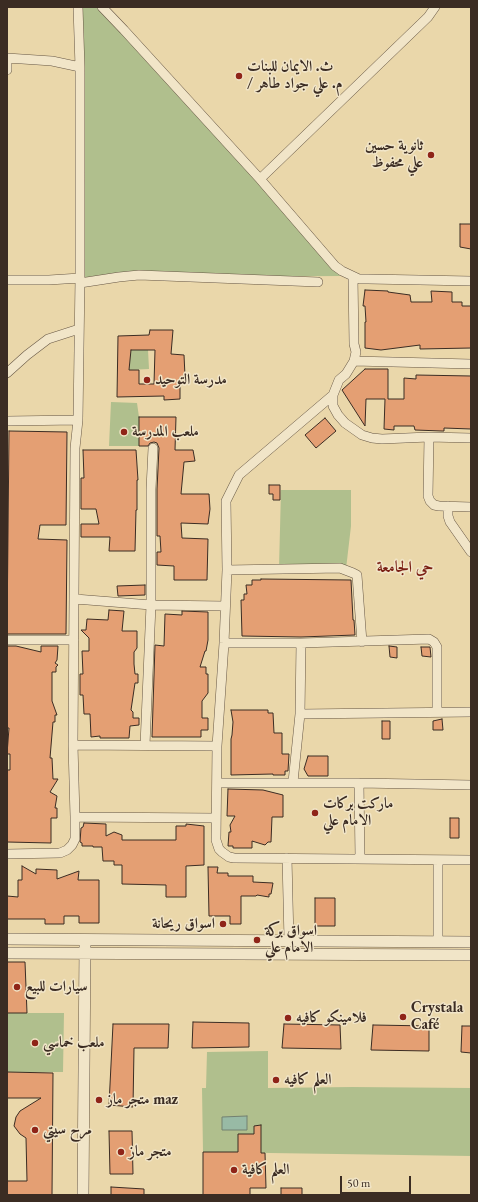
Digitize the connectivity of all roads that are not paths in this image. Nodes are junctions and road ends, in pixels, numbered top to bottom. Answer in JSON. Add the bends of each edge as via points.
{"nodes":[{"id":1,"x":78,"y":7,"type":"edge"},
{"id":2,"x":102,"y":7,"type":"edge"},
{"id":3,"x":435,"y":7,"type":"edge"},
{"id":4,"x":7,"y":58,"type":"edge"},
{"id":5,"x":80,"y":66,"type":"junction"},
{"id":6,"x":7,"y":70,"type":"edge"},
{"id":7,"x":260,"y":179,"type":"junction"},
{"id":8,"x":353,"y":277,"type":"junction"},
{"id":9,"x":7,"y":280,"type":"edge"},
{"id":10,"x":80,"y":281,"type":"junction"},
{"id":11,"x":471,"y":281,"type":"edge"},
{"id":12,"x":318,"y":282,"type":"dead end"},
{"id":13,"x":79,"y":329,"type":"junction"},
{"id":14,"x":354,"y":361,"type":"junction"},
{"id":15,"x":471,"y":364,"type":"edge"},
{"id":16,"x":7,"y":373,"type":"edge"},
{"id":17,"x":333,"y":395,"type":"junction"},
{"id":18,"x":78,"y":420,"type":"junction"},
{"id":19,"x":7,"y":421,"type":"edge"},
{"id":20,"x":428,"y":437,"type":"junction"},
{"id":21,"x":471,"y":438,"type":"edge"},
{"id":22,"x":153,"y":448,"type":"dead end"},
{"id":23,"x":448,"y":506,"type":"junction"},
{"id":24,"x":471,"y":507,"type":"edge"},
{"id":25,"x":471,"y":552,"type":"edge"},
{"id":26,"x":227,"y":570,"type":"junction"},
{"id":27,"x":75,"y":599,"type":"junction"},
{"id":28,"x":151,"y":605,"type":"junction"},
{"id":29,"x":225,"y":606,"type":"junction"},
{"id":30,"x":7,"y":640,"type":"edge"},
{"id":31,"x":74,"y":640,"type":"junction"},
{"id":32,"x":362,"y":642,"type":"junction"},
{"id":33,"x":224,"y":643,"type":"junction"},
{"id":34,"x":301,"y":643,"type":"junction"},
{"id":35,"x":437,"y":712,"type":"junction"},
{"id":36,"x":471,"y":712,"type":"edge"},
{"id":37,"x":300,"y":714,"type":"junction"},
{"id":38,"x":73,"y":745,"type":"junction"},
{"id":39,"x":145,"y":745,"type":"junction"},
{"id":40,"x":217,"y":746,"type":"junction"},
{"id":41,"x":293,"y":782,"type":"junction"},
{"id":42,"x":217,"y":783,"type":"junction"},
{"id":43,"x":359,"y":783,"type":"junction"},
{"id":44,"x":471,"y":785,"type":"edge"},
{"id":45,"x":75,"y":818,"type":"junction"},
{"id":46,"x":216,"y":818,"type":"junction"},
{"id":47,"x":7,"y":854,"type":"edge"},
{"id":48,"x":287,"y":858,"type":"junction"},
{"id":49,"x":360,"y":859,"type":"junction"},
{"id":50,"x":438,"y":860,"type":"junction"},
{"id":51,"x":471,"y":860,"type":"edge"},
{"id":52,"x":7,"y":939,"type":"edge"},
{"id":53,"x":85,"y":939,"type":"junction"},
{"id":54,"x":289,"y":941,"type":"junction"},
{"id":55,"x":438,"y":942,"type":"junction"},
{"id":56,"x":471,"y":942,"type":"edge"},
{"id":57,"x":7,"y":953,"type":"edge"},
{"id":58,"x":85,"y":953,"type":"junction"},
{"id":59,"x":471,"y":955,"type":"edge"},
{"id":60,"x":83,"y":1195,"type":"edge"}],
"edges":[{"from":1,"to":5,"type":"street"},
{"from":2,"to":7,"type":"street"},
{"from":3,"to":7,"type":"street","via":[[422,23]]},
{"from":4,"to":5,"type":"street"},
{"from":4,"to":6,"type":"street"},
{"from":5,"to":10,"type":"street"},
{"from":7,"to":8,"type":"street","via":[[335,266]]},
{"from":8,"to":11,"type":"street"},
{"from":8,"to":14,"type":"street","via":[[356,352]]},
{"from":9,"to":10,"type":"street"},
{"from":10,"to":12,"type":"street","via":[[139,275]]},
{"from":10,"to":13,"type":"street"},
{"from":13,"to":16,"type":"street","via":[[48,339]]},
{"from":13,"to":18,"type":"street"},
{"from":14,"to":15,"type":"street"},
{"from":14,"to":17,"type":"street","via":[[339,380]]},
{"from":17,"to":20,"type":"street","via":[[333,406],[338,415],[362,435],[382,439]]},
{"from":17,"to":26,"type":"street","via":[[239,475],[226,501]]},
{"from":18,"to":19,"type":"street"},
{"from":18,"to":27,"type":"street","via":[[75,448]]},
{"from":20,"to":21,"type":"street"},
{"from":20,"to":23,"type":"street","via":[[429,499],[437,506]]},
{"from":22,"to":28,"type":"street"},
{"from":23,"to":24,"type":"street"},
{"from":23,"to":25,"type":"street","via":[[450,522]]},
{"from":26,"to":29,"type":"street"},
{"from":26,"to":32,"type":"street","via":[[340,568],[357,575]]},
{"from":27,"to":28,"type":"street"},
{"from":27,"to":31,"type":"street"},
{"from":28,"to":29,"type":"street"},
{"from":28,"to":39,"type":"street"},
{"from":29,"to":33,"type":"street"},
{"from":30,"to":31,"type":"street"},
{"from":31,"to":38,"type":"street"},
{"from":32,"to":34,"type":"street"},
{"from":32,"to":35,"type":"street","via":[[426,639],[434,642],[437,650]]},
{"from":33,"to":34,"type":"street"},
{"from":33,"to":40,"type":"street"},
{"from":34,"to":37,"type":"street"},
{"from":35,"to":36,"type":"street"},
{"from":35,"to":37,"type":"street"},
{"from":37,"to":41,"type":"street"},
{"from":38,"to":39,"type":"street"},
{"from":38,"to":45,"type":"street"},
{"from":39,"to":40,"type":"street"},
{"from":40,"to":42,"type":"street"},
{"from":41,"to":42,"type":"street"},
{"from":41,"to":43,"type":"street"},
{"from":42,"to":46,"type":"street"},
{"from":43,"to":44,"type":"street"},
{"from":43,"to":49,"type":"street"},
{"from":45,"to":46,"type":"street"},
{"from":45,"to":47,"type":"street","via":[[75,839],[67,850],[60,853]]},
{"from":46,"to":48,"type":"street","via":[[217,845],[225,855],[234,858]]},
{"from":48,"to":49,"type":"street"},
{"from":48,"to":54,"type":"street"},
{"from":49,"to":50,"type":"street"},
{"from":50,"to":51,"type":"street"},
{"from":50,"to":55,"type":"street"},
{"from":52,"to":53,"type":"street"},
{"from":53,"to":54,"type":"street"},
{"from":53,"to":58,"type":"street"},
{"from":54,"to":55,"type":"street"},
{"from":55,"to":56,"type":"street"},
{"from":57,"to":58,"type":"street"},
{"from":58,"to":59,"type":"street"},
{"from":58,"to":60,"type":"street"}]}
